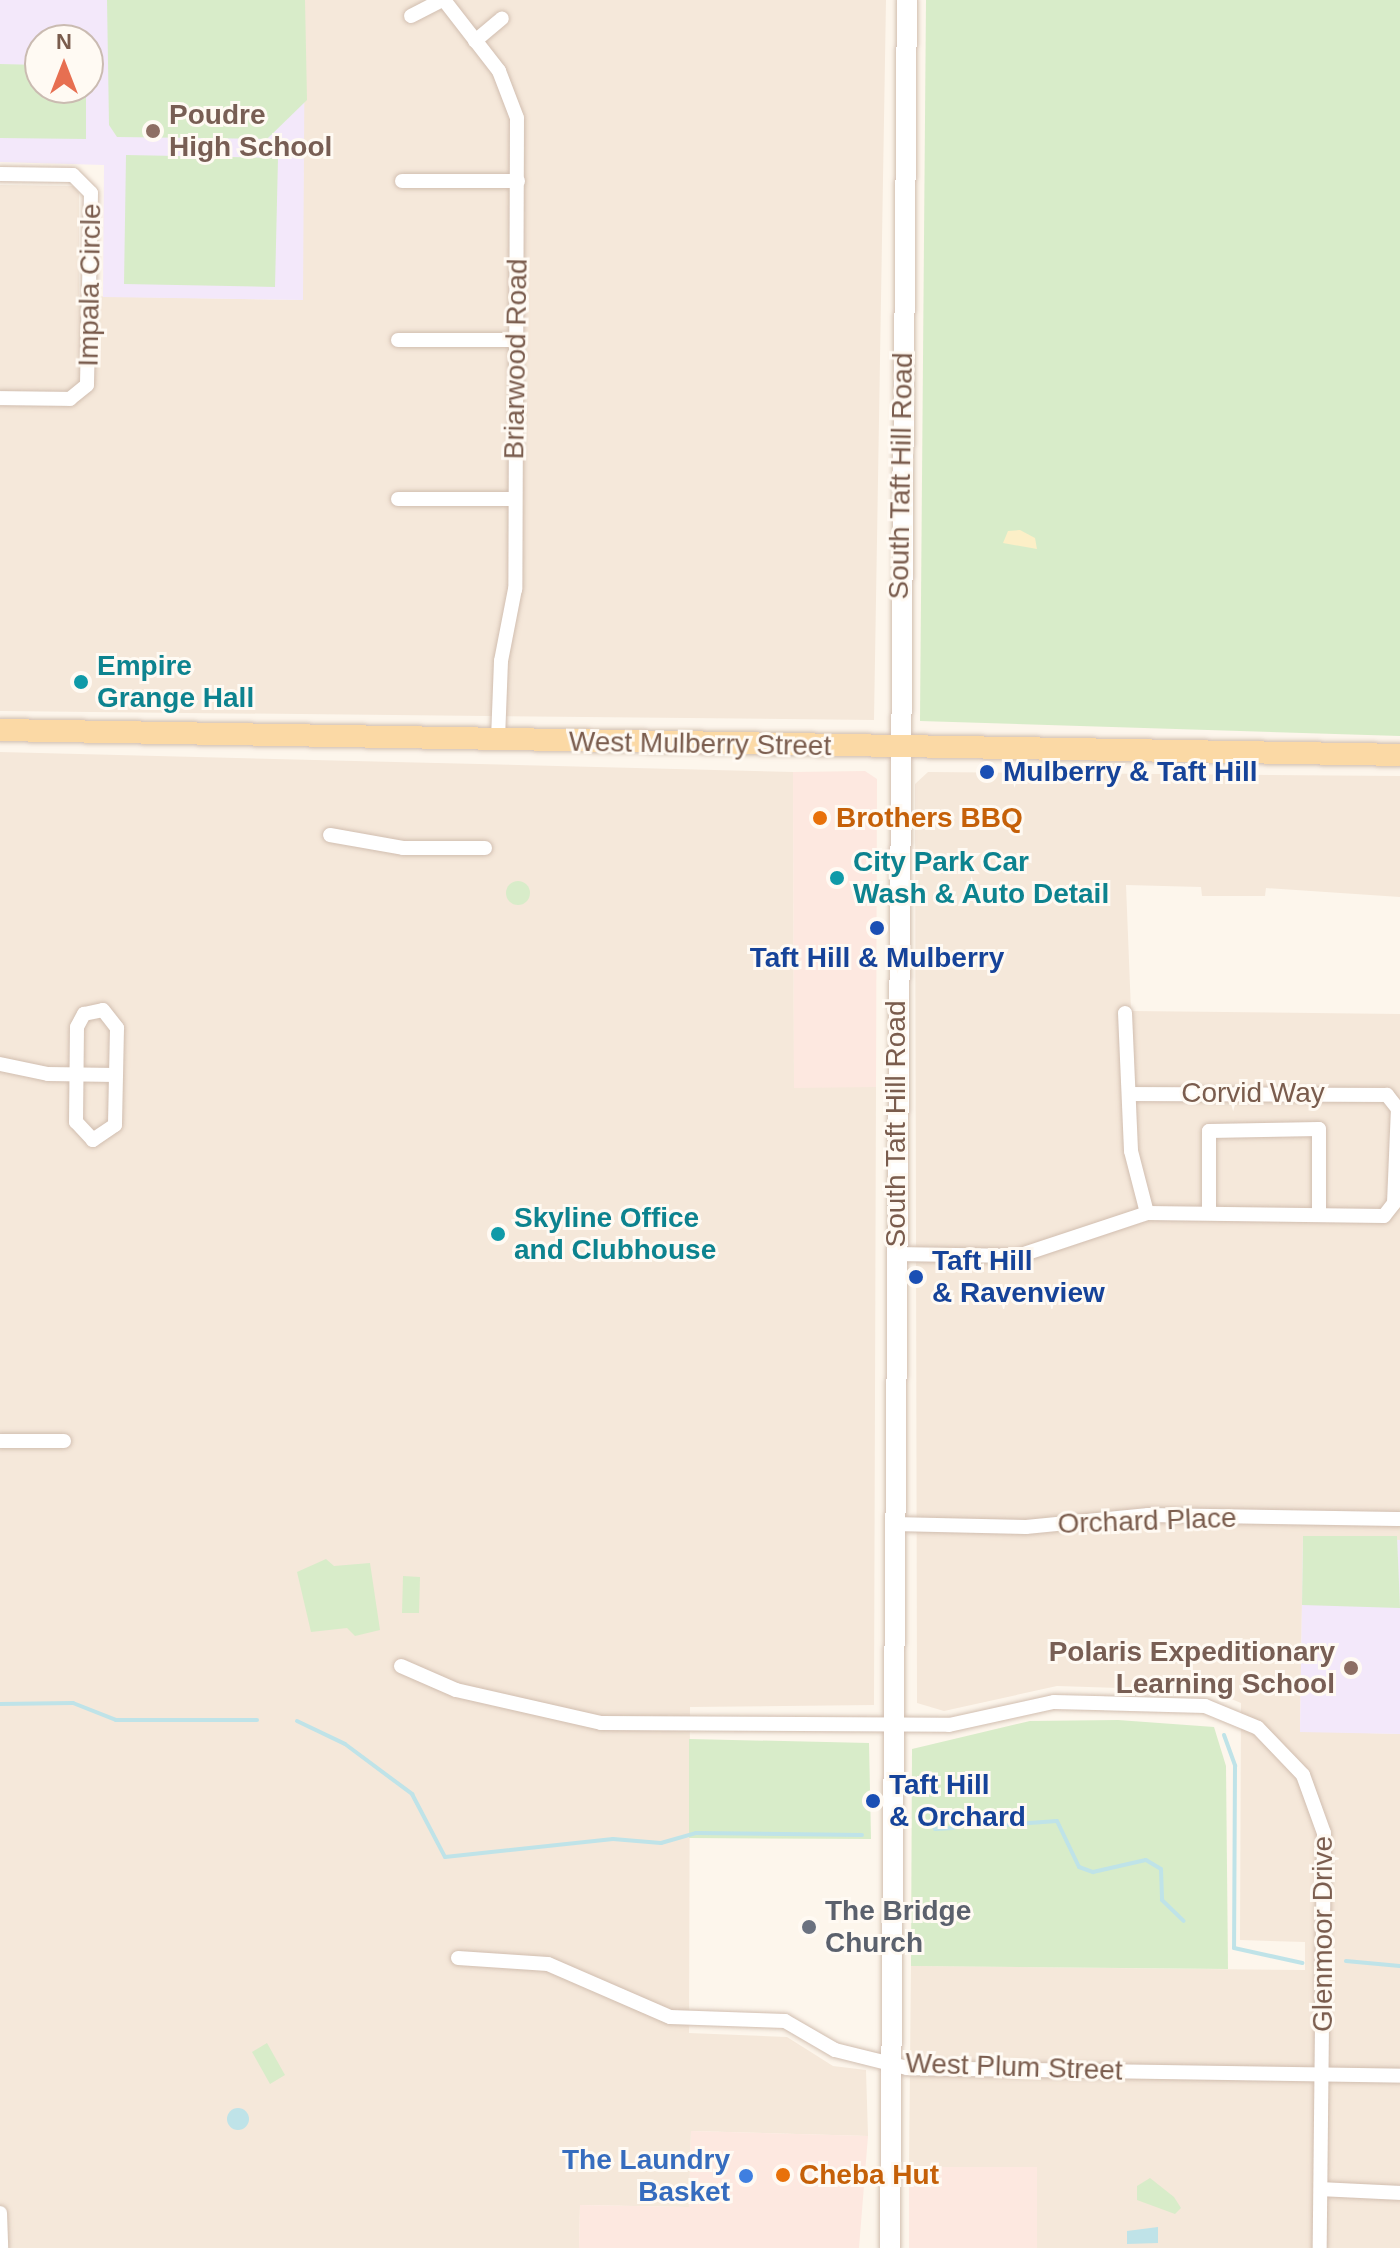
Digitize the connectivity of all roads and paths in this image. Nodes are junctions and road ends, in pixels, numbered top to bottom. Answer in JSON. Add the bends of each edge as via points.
{"nodes":[{"id":1,"x":443,"y":0,"type":"edge"},
{"id":2,"x":907,"y":0,"type":"edge"},
{"id":3,"x":411,"y":16,"type":"dead end"},
{"id":4,"x":502,"y":18,"type":"dead end"},
{"id":5,"x":475,"y":41,"type":"junction"},
{"id":6,"x":0,"y":174,"type":"edge"},
{"id":7,"x":402,"y":181,"type":"dead end"},
{"id":8,"x":518,"y":181,"type":"junction"},
{"id":9,"x":398,"y":340,"type":"dead end"},
{"id":10,"x":516,"y":340,"type":"junction"},
{"id":11,"x":0,"y":398,"type":"edge"},
{"id":12,"x":398,"y":499,"type":"dead end"},
{"id":13,"x":514,"y":499,"type":"junction"},
{"id":14,"x":0,"y":730,"type":"edge"},
{"id":15,"x":498,"y":739,"type":"junction"},
{"id":16,"x":898,"y":749,"type":"junction"},
{"id":17,"x":1400,"y":755,"type":"edge"},
{"id":18,"x":330,"y":835,"type":"dead end"},
{"id":19,"x":485,"y":848,"type":"dead end"},
{"id":20,"x":1125,"y":1013,"type":"dead end"},
{"id":21,"x":0,"y":1064,"type":"edge"},
{"id":22,"x":77,"y":1074,"type":"junction"},
{"id":23,"x":116,"y":1075,"type":"junction"},
{"id":24,"x":1130,"y":1094,"type":"junction"},
{"id":25,"x":1209,"y":1210,"type":"junction"},
{"id":26,"x":1319,"y":1212,"type":"junction"},
{"id":27,"x":1147,"y":1213,"type":"junction"},
{"id":28,"x":895,"y":1254,"type":"junction"},
{"id":29,"x":0,"y":1441,"type":"edge"},
{"id":30,"x":64,"y":1441,"type":"dead end"},
{"id":31,"x":1400,"y":1519,"type":"edge"},
{"id":32,"x":893,"y":1524,"type":"junction"},
{"id":33,"x":401,"y":1666,"type":"dead end"},
{"id":34,"x":893,"y":1725,"type":"junction"},
{"id":35,"x":458,"y":1958,"type":"dead end"},
{"id":36,"x":891,"y":2062,"type":"junction"},
{"id":37,"x":1323,"y":2075,"type":"junction"},
{"id":38,"x":1400,"y":2076,"type":"edge"},
{"id":39,"x":1321,"y":2189,"type":"junction"},
{"id":40,"x":1400,"y":2193,"type":"edge"},
{"id":41,"x":0,"y":2213,"type":"edge"},
{"id":42,"x":1,"y":2248,"type":"edge"},
{"id":43,"x":890,"y":2248,"type":"edge"},
{"id":44,"x":1320,"y":2248,"type":"edge"}],
"edges":[{"from":1,"to":3,"type":"street"},
{"from":1,"to":5,"type":"street","name":"Briarwood Road"},
{"from":2,"to":16,"type":"main road","name":"South Taft Hill Road"},
{"from":4,"to":5,"type":"street"},
{"from":5,"to":8,"type":"street","name":"Briarwood Road","via":[[514,106]]},
{"from":6,"to":11,"type":"street","name":"Impala Circle","via":[[73,175],[91,193],[87,385],[70,399]]},
{"from":7,"to":8,"type":"street"},
{"from":8,"to":10,"type":"street","name":"Briarwood Road"},
{"from":9,"to":10,"type":"street"},
{"from":10,"to":13,"type":"street","name":"Briarwood Road"},
{"from":12,"to":13,"type":"street"},
{"from":13,"to":15,"type":"street","name":"Briarwood Road","via":[[515,589],[501,661]]},
{"from":14,"to":15,"type":"main road","name":"West Mulberry Street"},
{"from":15,"to":16,"type":"main road","name":"West Mulberry Street"},
{"from":16,"to":17,"type":"main road","name":"West Mulberry Street"},
{"from":16,"to":28,"type":"main road","name":"South Taft Hill Road"},
{"from":18,"to":19,"type":"street","via":[[403,848]]},
{"from":20,"to":24,"type":"street"},
{"from":21,"to":22,"type":"street"},
{"from":22,"to":23,"type":"street"},
{"from":22,"to":23,"type":"street","via":[[78,1129],[98,1140],[115,1125]]},
{"from":22,"to":23,"type":"street","via":[[78,1022],[98,1009],[116,1023]]},
{"from":24,"to":26,"type":"street","name":"Corvid Way","via":[[1377,1093],[1398,1109],[1394,1203],[1384,1216]]},
{"from":24,"to":27,"type":"street","via":[[1131,1151]]},
{"from":25,"to":26,"type":"street"},
{"from":25,"to":26,"type":"street","via":[[1209,1131],[1319,1129]]},
{"from":25,"to":27,"type":"street"},
{"from":27,"to":28,"type":"street","via":[[1018,1256]]},
{"from":28,"to":32,"type":"main road","name":"South Taft Hill Road"},
{"from":29,"to":30,"type":"street"},
{"from":31,"to":32,"type":"street","name":"Orchard Place","via":[[1148,1515],[1026,1527]]},
{"from":32,"to":34,"type":"main road","name":"South Taft Hill Road"},
{"from":33,"to":34,"type":"street","via":[[424,1681],[578,1721]]},
{"from":34,"to":36,"type":"main road","name":"South Taft Hill Road"},
{"from":34,"to":37,"type":"street","name":"Glenmoor Drive","via":[[949,1725],[1035,1703],[1184,1703],[1225,1711],[1268,1736],[1303,1775],[1322,1819]]},
{"from":35,"to":36,"type":"street","name":"West Plum Street","via":[[548,1964],[655,2014],[785,2021],[835,2050]]},
{"from":36,"to":37,"type":"street","name":"West Plum Street","via":[[907,2068]]},
{"from":36,"to":43,"type":"main road","name":"South Taft Hill Road"},
{"from":37,"to":38,"type":"street","name":"West Plum Street"},
{"from":37,"to":39,"type":"street","name":"Glenmoor Drive"},
{"from":39,"to":40,"type":"street"},
{"from":39,"to":44,"type":"street","name":"Glenmoor Drive"},
{"from":41,"to":42,"type":"street"}]}
